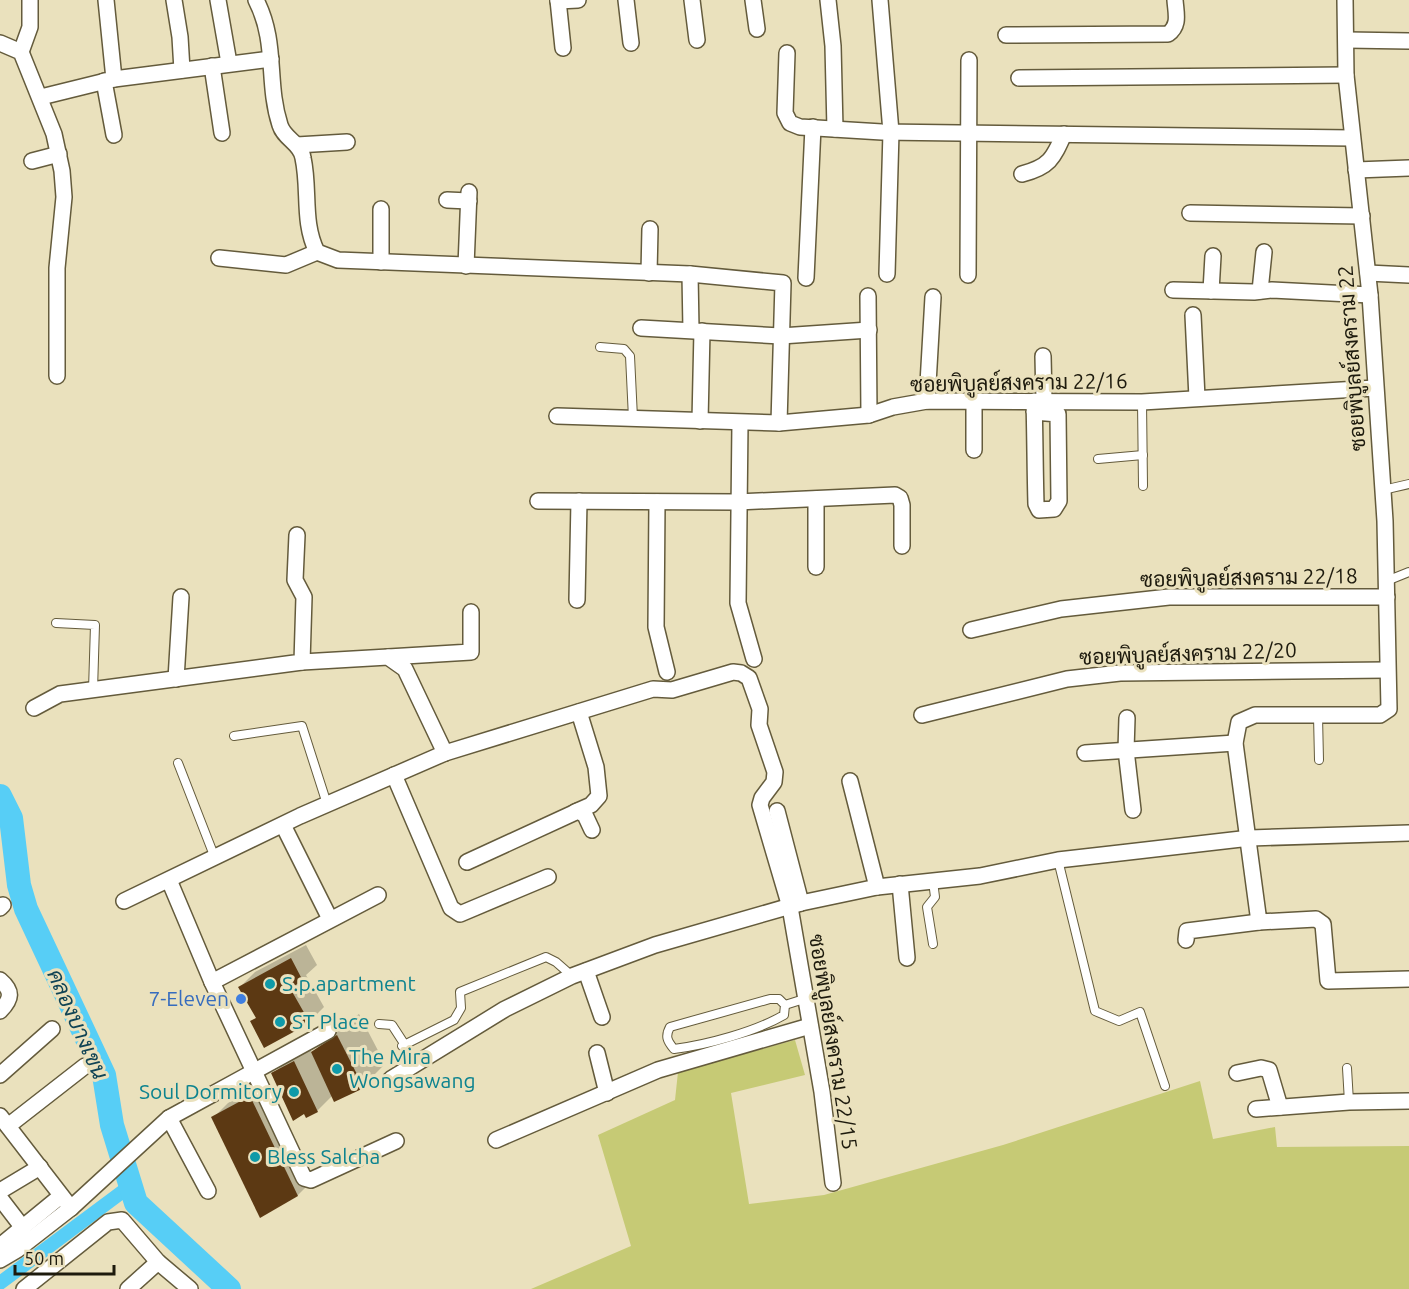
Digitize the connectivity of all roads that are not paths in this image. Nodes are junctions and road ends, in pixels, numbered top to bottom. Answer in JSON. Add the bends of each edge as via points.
{"nodes":[{"id":1,"x":30,"y":0,"type":"edge"},
{"id":2,"x":106,"y":0,"type":"edge"},
{"id":3,"x":174,"y":0,"type":"edge"},
{"id":4,"x":218,"y":0,"type":"edge"},
{"id":5,"x":256,"y":0,"type":"edge"},
{"id":6,"x":579,"y":0,"type":"edge"},
{"id":7,"x":631,"y":0,"type":"edge"},
{"id":8,"x":692,"y":0,"type":"edge"},
{"id":9,"x":753,"y":0,"type":"edge"},
{"id":10,"x":828,"y":0,"type":"edge"},
{"id":11,"x":880,"y":0,"type":"edge"},
{"id":12,"x":1175,"y":0,"type":"edge"},
{"id":13,"x":1346,"y":0,"type":"edge"},
{"id":14,"x":558,"y":1,"type":"edge"},
{"id":15,"x":757,"y":29,"type":"dead end"},
{"id":16,"x":1006,"y":35,"type":"dead end"},
{"id":17,"x":697,"y":40,"type":"dead end"},
{"id":18,"x":1347,"y":40,"type":"junction"},
{"id":19,"x":1409,"y":41,"type":"edge"},
{"id":20,"x":631,"y":43,"type":"dead end"},
{"id":21,"x":0,"y":44,"type":"edge"},
{"id":22,"x":563,"y":48,"type":"dead end"},
{"id":23,"x":21,"y":52,"type":"junction"},
{"id":24,"x":788,"y":52,"type":"dead end"},
{"id":25,"x":271,"y":59,"type":"junction"},
{"id":26,"x":969,"y":60,"type":"dead end"},
{"id":27,"x":229,"y":63,"type":"junction"},
{"id":28,"x":212,"y":66,"type":"junction"},
{"id":29,"x":182,"y":70,"type":"junction"},
{"id":30,"x":1346,"y":75,"type":"junction"},
{"id":31,"x":1019,"y":78,"type":"dead end"},
{"id":32,"x":109,"y":80,"type":"junction"},
{"id":33,"x":41,"y":97,"type":"junction"},
{"id":34,"x":813,"y":127,"type":"junction"},
{"id":35,"x":835,"y":129,"type":"junction"},
{"id":36,"x":891,"y":132,"type":"junction"},
{"id":37,"x":970,"y":132,"type":"junction"},
{"id":38,"x":222,"y":133,"type":"dead end"},
{"id":39,"x":1064,"y":134,"type":"junction"},
{"id":40,"x":114,"y":135,"type":"dead end"},
{"id":41,"x":1352,"y":138,"type":"junction"},
{"id":42,"x":347,"y":142,"type":"dead end"},
{"id":43,"x":297,"y":145,"type":"junction"},
{"id":44,"x":59,"y":154,"type":"junction"},
{"id":45,"x":32,"y":161,"type":"dead end"},
{"id":46,"x":1409,"y":168,"type":"edge"},
{"id":47,"x":1356,"y":170,"type":"junction"},
{"id":48,"x":1022,"y":174,"type":"dead end"},
{"id":49,"x":447,"y":200,"type":"dead end"},
{"id":50,"x":381,"y":209,"type":"dead end"},
{"id":51,"x":1190,"y":213,"type":"dead end"},
{"id":52,"x":1362,"y":216,"type":"junction"},
{"id":53,"x":650,"y":229,"type":"dead end"},
{"id":54,"x":317,"y":252,"type":"junction"},
{"id":55,"x":1264,"y":252,"type":"dead end"},
{"id":56,"x":1213,"y":256,"type":"dead end"},
{"id":57,"x":219,"y":258,"type":"dead end"},
{"id":58,"x":381,"y":262,"type":"junction"},
{"id":59,"x":466,"y":266,"type":"junction"},
{"id":60,"x":649,"y":273,"type":"junction"},
{"id":61,"x":1368,"y":273,"type":"junction"},
{"id":62,"x":690,"y":274,"type":"junction"},
{"id":63,"x":887,"y":274,"type":"dead end"},
{"id":64,"x":969,"y":275,"type":"dead end"},
{"id":65,"x":1409,"y":275,"type":"edge"},
{"id":66,"x":806,"y":278,"type":"dead end"},
{"id":67,"x":1173,"y":290,"type":"dead end"},
{"id":68,"x":1211,"y":291,"type":"junction"},
{"id":69,"x":1260,"y":291,"type":"junction"},
{"id":70,"x":1370,"y":295,"type":"junction"},
{"id":71,"x":868,"y":296,"type":"dead end"},
{"id":72,"x":933,"y":297,"type":"dead end"},
{"id":73,"x":1193,"y":315,"type":"dead end"},
{"id":74,"x":641,"y":328,"type":"dead end"},
{"id":75,"x":696,"y":330,"type":"junction"},
{"id":76,"x":868,"y":330,"type":"junction"},
{"id":77,"x":781,"y":336,"type":"junction"},
{"id":78,"x":600,"y":347,"type":"dead end"},
{"id":79,"x":1043,"y":356,"type":"dead end"},
{"id":80,"x":57,"y":376,"type":"dead end"},
{"id":81,"x":1375,"y":388,"type":"junction"},
{"id":82,"x":1197,"y":398,"type":"junction"},
{"id":83,"x":927,"y":401,"type":"junction"},
{"id":84,"x":974,"y":401,"type":"junction"},
{"id":85,"x":1142,"y":402,"type":"junction"},
{"id":86,"x":1037,"y":404,"type":"junction"},
{"id":87,"x":869,"y":415,"type":"junction"},
{"id":88,"x":557,"y":416,"type":"dead end"},
{"id":89,"x":633,"y":418,"type":"junction"},
{"id":90,"x":700,"y":421,"type":"junction"},
{"id":91,"x":740,"y":423,"type":"junction"},
{"id":92,"x":779,"y":423,"type":"junction"},
{"id":93,"x":974,"y":450,"type":"dead end"},
{"id":94,"x":1143,"y":455,"type":"junction"},
{"id":95,"x":1098,"y":459,"type":"dead end"},
{"id":96,"x":1035,"y":460,"type":"junction"},
{"id":97,"x":1059,"y":460,"type":"junction"},
{"id":98,"x":1409,"y":484,"type":"edge"},
{"id":99,"x":1143,"y":486,"type":"dead end"},
{"id":100,"x":1383,"y":489,"type":"junction"},
{"id":101,"x":816,"y":498,"type":"junction"},
{"id":102,"x":538,"y":501,"type":"dead end"},
{"id":103,"x":579,"y":501,"type":"junction"},
{"id":104,"x":657,"y":502,"type":"junction"},
{"id":105,"x":737,"y":502,"type":"junction"},
{"id":106,"x":297,"y":535,"type":"dead end"},
{"id":107,"x":902,"y":546,"type":"dead end"},
{"id":108,"x":816,"y":567,"type":"dead end"},
{"id":109,"x":1409,"y":572,"type":"edge"},
{"id":110,"x":1389,"y":580,"type":"junction"},
{"id":111,"x":181,"y":597,"type":"dead end"},
{"id":112,"x":1388,"y":597,"type":"junction"},
{"id":113,"x":577,"y":600,"type":"dead end"},
{"id":114,"x":471,"y":612,"type":"dead end"},
{"id":115,"x":56,"y":622,"type":"dead end"},
{"id":116,"x":971,"y":630,"type":"dead end"},
{"id":117,"x":388,"y":657,"type":"junction"},
{"id":118,"x":754,"y":659,"type":"dead end"},
{"id":119,"x":303,"y":662,"type":"junction"},
{"id":120,"x":1387,"y":670,"type":"junction"},
{"id":121,"x":667,"y":672,"type":"dead end"},
{"id":122,"x":176,"y":679,"type":"junction"},
{"id":123,"x":93,"y":690,"type":"junction"},
{"id":124,"x":34,"y":708,"type":"dead end"},
{"id":125,"x":579,"y":712,"type":"junction"},
{"id":126,"x":922,"y":715,"type":"dead end"},
{"id":127,"x":1318,"y":716,"type":"junction"},
{"id":128,"x":1127,"y":718,"type":"dead end"},
{"id":129,"x":234,"y":736,"type":"dead end"},
{"id":130,"x":1235,"y":743,"type":"junction"},
{"id":131,"x":1126,"y":750,"type":"junction"},
{"id":132,"x":445,"y":753,"type":"junction"},
{"id":133,"x":1085,"y":753,"type":"dead end"},
{"id":134,"x":1319,"y":760,"type":"dead end"},
{"id":135,"x":178,"y":763,"type":"dead end"},
{"id":136,"x":394,"y":775,"type":"junction"},
{"id":137,"x":850,"y":781,"type":"dead end"},
{"id":138,"x":327,"y":804,"type":"junction"},
{"id":139,"x":777,"y":810,"type":"dead end"},
{"id":140,"x":1133,"y":810,"type":"dead end"},
{"id":141,"x":575,"y":812,"type":"junction"},
{"id":142,"x":283,"y":825,"type":"junction"},
{"id":143,"x":592,"y":830,"type":"dead end"},
{"id":144,"x":1409,"y":833,"type":"edge"},
{"id":145,"x":1250,"y":838,"type":"junction"},
{"id":146,"x":215,"y":858,"type":"junction"},
{"id":147,"x":1058,"y":860,"type":"junction"},
{"id":148,"x":467,"y":862,"type":"dead end"},
{"id":149,"x":548,"y":877,"type":"dead end"},
{"id":150,"x":169,"y":880,"type":"junction"},
{"id":151,"x":933,"y":881,"type":"junction"},
{"id":152,"x":900,"y":884,"type":"junction"},
{"id":153,"x":877,"y":887,"type":"junction"},
{"id":154,"x":378,"y":895,"type":"dead end"},
{"id":155,"x":124,"y":901,"type":"dead end"},
{"id":156,"x":796,"y":905,"type":"junction"},
{"id":157,"x":330,"y":919,"type":"junction"},
{"id":158,"x":1259,"y":922,"type":"junction"},
{"id":159,"x":1186,"y":940,"type":"dead end"},
{"id":160,"x":933,"y":944,"type":"dead end"},
{"id":161,"x":907,"y":958,"type":"dead end"},
{"id":162,"x":579,"y":974,"type":"junction"},
{"id":163,"x":1409,"y":979,"type":"edge"},
{"id":164,"x":0,"y":980,"type":"edge"},
{"id":165,"x":212,"y":982,"type":"junction"},
{"id":166,"x":804,"y":999,"type":"junction"},
{"id":167,"x":785,"y":1005,"type":"junction"},
{"id":168,"x":0,"y":1011,"type":"edge"},
{"id":169,"x":602,"y":1017,"type":"dead end"},
{"id":170,"x":379,"y":1024,"type":"dead end"},
{"id":171,"x":810,"y":1026,"type":"junction"},
{"id":172,"x":52,"y":1029,"type":"dead end"},
{"id":173,"x":328,"y":1031,"type":"dead end"},
{"id":174,"x":597,"y":1053,"type":"dead end"},
{"id":175,"x":85,"y":1066,"type":"dead end"},
{"id":176,"x":1347,"y":1068,"type":"dead end"},
{"id":177,"x":254,"y":1071,"type":"junction"},
{"id":178,"x":1237,"y":1072,"type":"dead end"},
{"id":179,"x":0,"y":1075,"type":"edge"},
{"id":180,"x":391,"y":1079,"type":"dead end"},
{"id":181,"x":1165,"y":1086,"type":"dead end"},
{"id":182,"x":607,"y":1093,"type":"junction"},
{"id":183,"x":1409,"y":1101,"type":"edge"},
{"id":184,"x":1349,"y":1102,"type":"junction"},
{"id":185,"x":1280,"y":1107,"type":"junction"},
{"id":186,"x":1256,"y":1109,"type":"dead end"},
{"id":187,"x":169,"y":1118,"type":"junction"},
{"id":188,"x":4,"y":1121,"type":"edge"},
{"id":189,"x":496,"y":1140,"type":"dead end"},
{"id":190,"x":396,"y":1141,"type":"dead end"},
{"id":191,"x":39,"y":1167,"type":"junction"},
{"id":192,"x":833,"y":1183,"type":"dead end"},
{"id":193,"x":0,"y":1191,"type":"edge"},
{"id":194,"x":208,"y":1191,"type":"dead end"},
{"id":195,"x":0,"y":1198,"type":"edge"},
{"id":196,"x":56,"y":1200,"type":"dead end"},
{"id":197,"x":71,"y":1208,"type":"junction"},
{"id":198,"x":22,"y":1228,"type":"junction"},
{"id":199,"x":0,"y":1246,"type":"edge"},
{"id":200,"x":0,"y":1260,"type":"edge"},
{"id":201,"x":158,"y":1262,"type":"junction"},
{"id":202,"x":24,"y":1289,"type":"edge"},
{"id":203,"x":128,"y":1289,"type":"edge"},
{"id":204,"x":190,"y":1289,"type":"edge"}],
"edges":[{"from":1,"to":23,"type":"street","via":[[30,27]]},
{"from":2,"to":32,"type":"street"},
{"from":3,"to":29,"type":"street"},
{"from":4,"to":27,"type":"street"},
{"from":5,"to":25,"type":"street","via":[[269,33]]},
{"from":6,"to":14,"type":"street"},
{"from":7,"to":20,"type":"street"},
{"from":8,"to":17,"type":"street"},
{"from":9,"to":15,"type":"street"},
{"from":10,"to":35,"type":"street"},
{"from":11,"to":36,"type":"street"},
{"from":12,"to":16,"type":"street","via":[[1177,21],[1168,34]]},
{"from":13,"to":18,"type":"street","name":"ซอยพิบูลย์สงคราม 22"},
{"from":14,"to":22,"type":"street"},
{"from":18,"to":19,"type":"street"},
{"from":18,"to":30,"type":"street","name":"ซอยพิบูลย์สงคราม 22"},
{"from":21,"to":23,"type":"street"},
{"from":23,"to":33,"type":"street"},
{"from":24,"to":34,"type":"street","via":[[785,113],[794,126]]},
{"from":25,"to":27,"type":"street"},
{"from":25,"to":43,"type":"street","via":[[279,124]]},
{"from":26,"to":37,"type":"street"},
{"from":27,"to":28,"type":"street"},
{"from":28,"to":29,"type":"street"},
{"from":28,"to":38,"type":"street"},
{"from":29,"to":32,"type":"street"},
{"from":30,"to":31,"type":"street"},
{"from":30,"to":41,"type":"street","name":"ซอยพิบูลย์สงคราม 22"},
{"from":32,"to":33,"type":"street"},
{"from":32,"to":40,"type":"street"},
{"from":33,"to":44,"type":"street"},
{"from":34,"to":35,"type":"street"},
{"from":34,"to":66,"type":"street"},
{"from":35,"to":36,"type":"street"},
{"from":36,"to":37,"type":"street"},
{"from":36,"to":63,"type":"street"},
{"from":37,"to":39,"type":"street"},
{"from":37,"to":64,"type":"street"},
{"from":39,"to":41,"type":"street"},
{"from":39,"to":48,"type":"street","via":[[1050,162]]},
{"from":41,"to":47,"type":"street","name":"ซอยพิบูลย์สงคราม 22"},
{"from":42,"to":43,"type":"street"},
{"from":43,"to":54,"type":"street","via":[[303,156],[307,219]]},
{"from":44,"to":45,"type":"street"},
{"from":44,"to":80,"type":"street","via":[[64,198],[56,289]]},
{"from":46,"to":47,"type":"street"},
{"from":47,"to":52,"type":"street","name":"ซอยพิบูลย์สงคราม 22"},
{"from":49,"to":59,"type":"street","via":[[469,197]]},
{"from":50,"to":58,"type":"street"},
{"from":51,"to":52,"type":"street"},
{"from":52,"to":61,"type":"street","name":"ซอยพิบูลย์สงคราม 22"},
{"from":53,"to":60,"type":"street"},
{"from":54,"to":57,"type":"street","via":[[286,265]]},
{"from":54,"to":58,"type":"street","via":[[331,259]]},
{"from":55,"to":69,"type":"street"},
{"from":56,"to":68,"type":"street"},
{"from":58,"to":59,"type":"street"},
{"from":59,"to":60,"type":"street"},
{"from":60,"to":62,"type":"street"},
{"from":61,"to":65,"type":"street"},
{"from":61,"to":70,"type":"street","name":"ซอยพิบูลย์สงคราม 22"},
{"from":62,"to":75,"type":"street"},
{"from":62,"to":77,"type":"street","via":[[783,283]]},
{"from":67,"to":68,"type":"street"},
{"from":68,"to":69,"type":"street"},
{"from":69,"to":70,"type":"street"},
{"from":70,"to":81,"type":"street","name":"ซอยพิบูลย์สงคราม 22"},
{"from":71,"to":76,"type":"street"},
{"from":72,"to":83,"type":"street"},
{"from":73,"to":82,"type":"street"},
{"from":74,"to":75,"type":"street"},
{"from":75,"to":77,"type":"street"},
{"from":75,"to":90,"type":"street"},
{"from":76,"to":77,"type":"street"},
{"from":76,"to":87,"type":"street"},
{"from":77,"to":92,"type":"street"},
{"from":78,"to":89,"type":"lane","via":[[624,349],[630,356]]},
{"from":79,"to":86,"type":"street"},
{"from":81,"to":82,"type":"street","name":"ซอยพิบูลย์สงคราม 22/16"},
{"from":81,"to":100,"type":"street","name":"ซอยพิบูลย์สงคราม 22"},
{"from":82,"to":85,"type":"street","name":"ซอยพิบูลย์สงคราม 22/16"},
{"from":83,"to":84,"type":"street","name":"ซอยพิบูลย์สงคราม 22/16"},
{"from":83,"to":87,"type":"street","name":"ซอยพิบูลย์สงคราม 22/16"},
{"from":84,"to":86,"type":"street","name":"ซอยพิบูลย์สงคราม 22/16"},
{"from":84,"to":93,"type":"street"},
{"from":85,"to":86,"type":"street","name":"ซอยพิบูลย์สงคราม 22/16"},
{"from":85,"to":94,"type":"lane"},
{"from":86,"to":96,"type":"street"},
{"from":86,"to":97,"type":"street","via":[[1058,414]]},
{"from":87,"to":92,"type":"street","name":"ซอยพิบูลย์สงคราม 22/16"},
{"from":88,"to":89,"type":"street","name":"ซอยพิบูลย์สงคราม 22/16"},
{"from":89,"to":90,"type":"street","name":"ซอยพิบูลย์สงคราม 22/16"},
{"from":90,"to":91,"type":"street","name":"ซอยพิบูลย์สงคราม 22/16"},
{"from":91,"to":92,"type":"street","name":"ซอยพิบูลย์สงคราม 22/16"},
{"from":91,"to":105,"type":"street"},
{"from":94,"to":95,"type":"lane"},
{"from":94,"to":99,"type":"lane"},
{"from":96,"to":97,"type":"street"},
{"from":96,"to":97,"type":"street","via":[[1039,510],[1054,509],[1059,501]]},
{"from":98,"to":100,"type":"lane"},
{"from":100,"to":110,"type":"street","name":"ซอยพิบูลย์สงคราม 22"},
{"from":101,"to":105,"type":"street"},
{"from":101,"to":107,"type":"street","via":[[895,495],[900,498]]},
{"from":101,"to":108,"type":"street"},
{"from":102,"to":103,"type":"street"},
{"from":103,"to":104,"type":"street"},
{"from":103,"to":113,"type":"street"},
{"from":104,"to":105,"type":"street"},
{"from":104,"to":121,"type":"street","via":[[657,627]]},
{"from":105,"to":118,"type":"street","via":[[738,603]]},
{"from":106,"to":119,"type":"street","via":[[295,580],[304,597]]},
{"from":109,"to":110,"type":"lane"},
{"from":110,"to":112,"type":"street","name":"ซอยพิบูลย์สงคราม 22"},
{"from":111,"to":122,"type":"street"},
{"from":112,"to":116,"type":"street","name":"ซอยพิบูลย์สงคราม 22/18","via":[[1169,597],[1060,609]]},
{"from":112,"to":120,"type":"street","name":"ซอยพิบูลย์สงคราม 22"},
{"from":114,"to":117,"type":"street","via":[[471,652]]},
{"from":115,"to":123,"type":"lane","via":[[95,625]]},
{"from":117,"to":119,"type":"street"},
{"from":117,"to":132,"type":"street","via":[[405,669]]},
{"from":119,"to":122,"type":"street"},
{"from":120,"to":126,"type":"street","name":"ซอยพิบูลย์สงคราม 22/20","via":[[1120,673],[1067,679]]},
{"from":120,"to":127,"type":"street","name":"ซอยพิบูลย์สงคราม 22","via":[[1387,713]]},
{"from":122,"to":123,"type":"street"},
{"from":123,"to":124,"type":"street","via":[[60,694]]},
{"from":125,"to":132,"type":"street"},
{"from":125,"to":141,"type":"street","via":[[596,767],[599,796],[591,805]]},
{"from":125,"to":156,"type":"street","via":[[653,689],[672,690],[733,672],[749,678],[760,709],[759,725],[776,772],[760,806]]},
{"from":127,"to":130,"type":"street","via":[[1244,718],[1236,729]]},
{"from":127,"to":134,"type":"lane"},
{"from":128,"to":131,"type":"street"},
{"from":129,"to":138,"type":"lane","via":[[302,726]]},
{"from":130,"to":131,"type":"street"},
{"from":130,"to":145,"type":"street"},
{"from":131,"to":133,"type":"street"},
{"from":131,"to":140,"type":"street"},
{"from":132,"to":136,"type":"street"},
{"from":135,"to":146,"type":"lane"},
{"from":136,"to":138,"type":"street"},
{"from":136,"to":149,"type":"street","via":[[451,908],[460,914]]},
{"from":137,"to":153,"type":"street"},
{"from":138,"to":142,"type":"street"},
{"from":139,"to":156,"type":"street"},
{"from":141,"to":143,"type":"street","via":[[585,815]]},
{"from":141,"to":148,"type":"street"},
{"from":142,"to":146,"type":"street"},
{"from":142,"to":157,"type":"street"},
{"from":144,"to":145,"type":"street"},
{"from":145,"to":147,"type":"street"},
{"from":145,"to":158,"type":"street"},
{"from":146,"to":150,"type":"street"},
{"from":147,"to":151,"type":"street"},
{"from":147,"to":181,"type":"lane","via":[[1095,1011],[1119,1021],[1140,1012]]},
{"from":150,"to":155,"type":"street"},
{"from":150,"to":165,"type":"street"},
{"from":151,"to":152,"type":"street"},
{"from":151,"to":160,"type":"lane","via":[[935,897],[927,907]]},
{"from":152,"to":153,"type":"street"},
{"from":152,"to":161,"type":"street"},
{"from":153,"to":156,"type":"street"},
{"from":154,"to":157,"type":"street"},
{"from":156,"to":162,"type":"street","via":[[655,945]]},
{"from":156,"to":166,"type":"street","name":"ซอยพิบูลย์สงคราม 22/15"},
{"from":157,"to":165,"type":"street"},
{"from":158,"to":159,"type":"street","via":[[1187,931]]},
{"from":158,"to":163,"type":"street","via":[[1316,919],[1323,924],[1328,981]]},
{"from":162,"to":169,"type":"street"},
{"from":162,"to":170,"type":"lane","via":[[546,957],[504,973],[460,992],[461,1008],[453,1020],[404,1046],[392,1025]]},
{"from":162,"to":180,"type":"street","via":[[505,1009]]},
{"from":164,"to":168,"type":"street","via":[[10,994]]},
{"from":165,"to":177,"type":"street"},
{"from":166,"to":167,"type":"lane"},
{"from":166,"to":171,"type":"street","name":"ซอยพิบูลย์สงคราม 22/15"},
{"from":167,"to":167,"type":"lane","via":[[779,999],[770,999],[670,1027],[667,1041],[674,1049],[688,1047],[763,1026],[783,1015]]},
{"from":171,"to":182,"type":"street","via":[[658,1070]]},
{"from":171,"to":192,"type":"street","name":"ซอยพิบูลย์สงคราม 22/15"},
{"from":172,"to":179,"type":"street"},
{"from":173,"to":177,"type":"street"},
{"from":174,"to":182,"type":"street"},
{"from":175,"to":188,"type":"street"},
{"from":176,"to":184,"type":"lane"},
{"from":177,"to":187,"type":"street"},
{"from":177,"to":190,"type":"street","via":[[307,1181]]},
{"from":178,"to":185,"type":"street","via":[[1269,1070]]},
{"from":182,"to":189,"type":"street"},
{"from":183,"to":184,"type":"street"},
{"from":184,"to":185,"type":"street"},
{"from":185,"to":186,"type":"street"},
{"from":187,"to":194,"type":"street"},
{"from":187,"to":197,"type":"street"},
{"from":188,"to":191,"type":"street"},
{"from":191,"to":193,"type":"street"},
{"from":191,"to":197,"type":"street"},
{"from":195,"to":198,"type":"street"},
{"from":196,"to":198,"type":"street"},
{"from":197,"to":200,"type":"street"},
{"from":198,"to":199,"type":"street"},
{"from":201,"to":202,"type":"street","via":[[122,1220],[108,1222]]},
{"from":201,"to":203,"type":"street"},
{"from":201,"to":204,"type":"street"}]}
